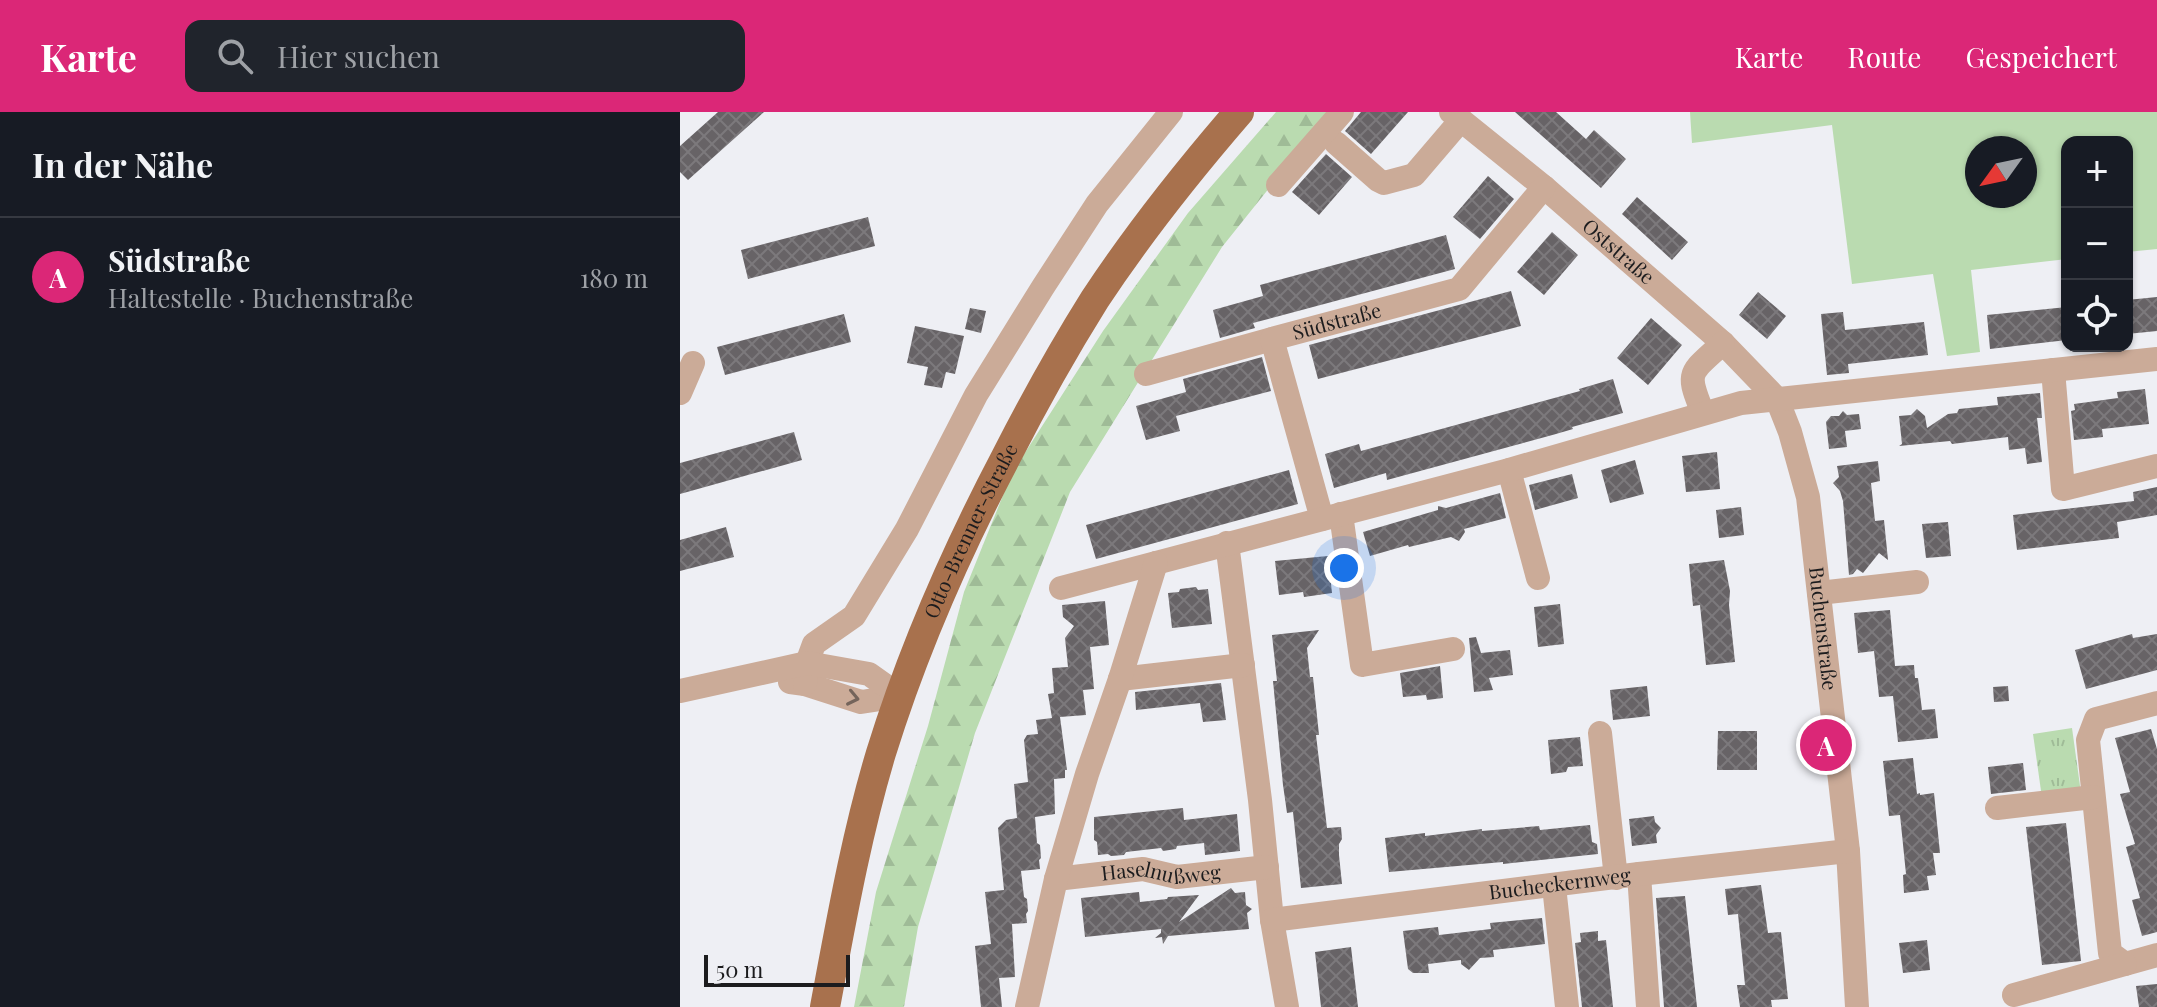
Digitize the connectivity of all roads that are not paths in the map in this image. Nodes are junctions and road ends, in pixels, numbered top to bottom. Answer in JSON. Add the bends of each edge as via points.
{"nodes":[{"id":1,"x":1171,"y":112,"type":"edge"},
{"id":2,"x":1342,"y":112,"type":"edge"},
{"id":3,"x":1232,"y":114,"type":"edge"},
{"id":4,"x":1456,"y":116,"type":"edge"},
{"id":5,"x":1336,"y":143,"type":"dead end"},
{"id":6,"x":1278,"y":185,"type":"dead end"},
{"id":7,"x":1544,"y":187,"type":"junction"},
{"id":8,"x":1272,"y":339,"type":"junction"},
{"id":9,"x":1723,"y":343,"type":"junction"},
{"id":10,"x":2157,"y":359,"type":"edge"},
{"id":11,"x":693,"y":363,"type":"dead end"},
{"id":12,"x":2053,"y":370,"type":"junction"},
{"id":13,"x":1146,"y":374,"type":"dead end"},
{"id":14,"x":680,"y":393,"type":"edge"},
{"id":15,"x":1777,"y":399,"type":"junction"},
{"id":16,"x":1703,"y":413,"type":"junction"},
{"id":17,"x":2157,"y":466,"type":"edge"},
{"id":18,"x":1509,"y":470,"type":"junction"},
{"id":19,"x":1332,"y":517,"type":"junction"},
{"id":20,"x":1227,"y":543,"type":"junction"},
{"id":21,"x":1156,"y":563,"type":"junction"},
{"id":22,"x":1538,"y":578,"type":"dead end"},
{"id":23,"x":1917,"y":582,"type":"dead end"},
{"id":24,"x":1061,"y":588,"type":"dead end"},
{"id":25,"x":1819,"y":593,"type":"junction"},
{"id":26,"x":1453,"y":649,"type":"dead end"},
{"id":27,"x":1243,"y":665,"type":"junction"},
{"id":28,"x":806,"y":674,"type":"junction"},
{"id":29,"x":1120,"y":679,"type":"junction"},
{"id":30,"x":680,"y":691,"type":"edge"},
{"id":31,"x":900,"y":696,"type":"junction"},
{"id":32,"x":2157,"y":703,"type":"edge"},
{"id":33,"x":1600,"y":733,"type":"dead end"},
{"id":34,"x":2093,"y":797,"type":"junction"},
{"id":35,"x":1997,"y":808,"type":"dead end"},
{"id":36,"x":1848,"y":851,"type":"junction"},
{"id":37,"x":1267,"y":867,"type":"junction"},
{"id":38,"x":1627,"y":876,"type":"junction"},
{"id":39,"x":1056,"y":879,"type":"junction"},
{"id":40,"x":1554,"y":886,"type":"junction"},
{"id":41,"x":1272,"y":920,"type":"junction"},
{"id":42,"x":2157,"y":955,"type":"edge"},
{"id":43,"x":2125,"y":964,"type":"junction"},
{"id":44,"x":2014,"y":995,"type":"dead end"},
{"id":45,"x":825,"y":1007,"type":"edge"},
{"id":46,"x":1027,"y":1007,"type":"edge"},
{"id":47,"x":1287,"y":1007,"type":"edge"},
{"id":48,"x":1567,"y":1007,"type":"edge"},
{"id":49,"x":1648,"y":1007,"type":"edge"},
{"id":50,"x":1857,"y":1007,"type":"edge"}],
"edges":[{"from":1,"to":28,"type":"street","via":[[1097,204],[1043,287],[976,395],[907,529],[854,616],[814,644]]},
{"from":2,"to":6,"type":"street"},
{"from":3,"to":31,"type":"main road","name":"Otto-Brenner-Straße","via":[[1096,299],[1034,403],[936,600]]},
{"from":4,"to":5,"type":"street","via":[[1414,175],[1384,183]]},
{"from":4,"to":7,"type":"street","name":"Oststraße"},
{"from":7,"to":8,"type":"street","name":"Südstraße","via":[[1459,289]]},
{"from":7,"to":9,"type":"street","name":"Oststraße"},
{"from":8,"to":13,"type":"street","name":"Südstraße"},
{"from":8,"to":19,"type":"street","name":"Südstraße"},
{"from":9,"to":15,"type":"street","name":"Oststraße"},
{"from":9,"to":16,"type":"street","via":[[1693,373],[1691,385]]},
{"from":10,"to":12,"type":"street"},
{"from":11,"to":14,"type":"street"},
{"from":12,"to":15,"type":"street"},
{"from":12,"to":17,"type":"street","via":[[2052,490]]},
{"from":15,"to":16,"type":"street"},
{"from":15,"to":25,"type":"street","name":"Buchenstraße","via":[[1808,497]]},
{"from":16,"to":18,"type":"street"},
{"from":18,"to":19,"type":"street"},
{"from":18,"to":22,"type":"street"},
{"from":19,"to":20,"type":"street"},
{"from":19,"to":26,"type":"street","name":"Südstraße","via":[[1362,665]]},
{"from":20,"to":21,"type":"street"},
{"from":20,"to":27,"type":"street"},
{"from":21,"to":24,"type":"street"},
{"from":21,"to":29,"type":"street"},
{"from":23,"to":25,"type":"street"},
{"from":25,"to":36,"type":"street","name":"Buchenstraße"},
{"from":27,"to":29,"type":"street"},
{"from":27,"to":37,"type":"street"},
{"from":28,"to":30,"type":"street","via":[[751,675]]},
{"from":28,"to":31,"type":"street","via":[[869,674]]},
{"from":29,"to":39,"type":"street"},
{"from":31,"to":45,"type":"main road","name":"Otto-Brenner-Straße","via":[[847,885]]},
{"from":32,"to":34,"type":"street","via":[[2096,719],[2088,740]]},
{"from":33,"to":38,"type":"street"},
{"from":34,"to":35,"type":"street"},
{"from":34,"to":43,"type":"street","via":[[2110,953]]},
{"from":36,"to":38,"type":"street","name":"Bucheckernweg"},
{"from":36,"to":50,"type":"street","name":"Buchenstraße"},
{"from":37,"to":39,"type":"street","name":"Haselnußweg","via":[[1177,877],[1143,869]]},
{"from":37,"to":41,"type":"street"},
{"from":38,"to":40,"type":"street","name":"Bucheckernweg"},
{"from":38,"to":49,"type":"street"},
{"from":39,"to":46,"type":"street"},
{"from":40,"to":41,"type":"street","name":"Bucheckernweg"},
{"from":40,"to":48,"type":"street"},
{"from":41,"to":47,"type":"street"},
{"from":42,"to":43,"type":"street"},
{"from":43,"to":44,"type":"street"}]}
